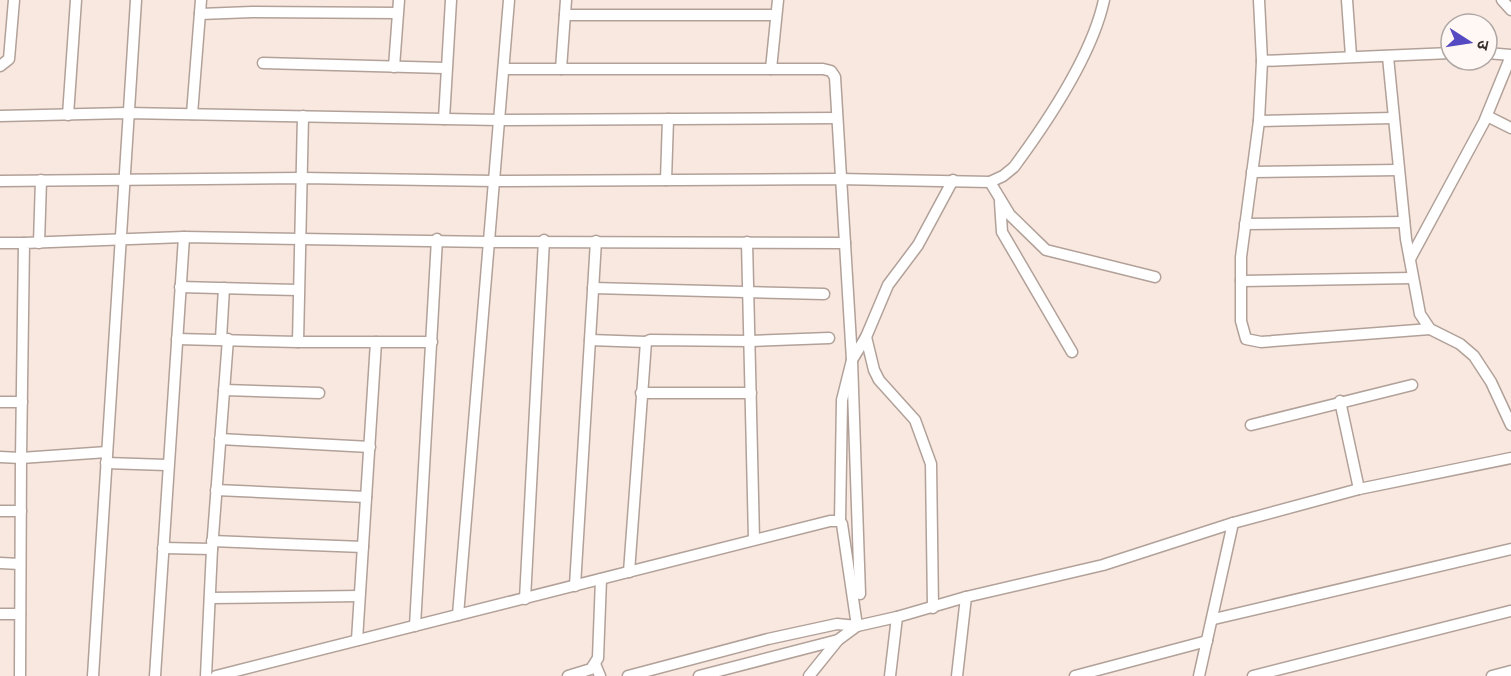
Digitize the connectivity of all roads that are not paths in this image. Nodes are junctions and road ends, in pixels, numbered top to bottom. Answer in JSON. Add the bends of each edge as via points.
{"nodes":[{"id":1,"x":14,"y":0,"type":"edge"},
{"id":2,"x":76,"y":0,"type":"edge"},
{"id":3,"x":136,"y":0,"type":"edge"},
{"id":4,"x":201,"y":0,"type":"edge"},
{"id":5,"x":399,"y":0,"type":"edge"},
{"id":6,"x":451,"y":0,"type":"edge"},
{"id":7,"x":509,"y":0,"type":"edge"},
{"id":8,"x":566,"y":0,"type":"edge"},
{"id":9,"x":778,"y":0,"type":"edge"},
{"id":10,"x":1104,"y":0,"type":"edge"},
{"id":11,"x":1258,"y":0,"type":"edge"},
{"id":12,"x":1347,"y":0,"type":"edge"},
{"id":13,"x":1502,"y":0,"type":"edge"},
{"id":14,"x":252,"y":6,"type":"edge"},
{"id":15,"x":1511,"y":10,"type":"edge"},
{"id":16,"x":397,"y":13,"type":"junction"},
{"id":17,"x":200,"y":14,"type":"junction"},
{"id":18,"x":565,"y":15,"type":"junction"},
{"id":19,"x":776,"y":15,"type":"junction"},
{"id":20,"x":1439,"y":54,"type":"edge"},
{"id":21,"x":1511,"y":55,"type":"edge"},
{"id":22,"x":1351,"y":56,"type":"junction"},
{"id":23,"x":1388,"y":57,"type":"junction"},
{"id":24,"x":1262,"y":61,"type":"junction"},
{"id":25,"x":263,"y":63,"type":"dead end"},
{"id":26,"x":0,"y":66,"type":"edge"},
{"id":27,"x":394,"y":67,"type":"junction"},
{"id":28,"x":446,"y":68,"type":"junction"},
{"id":29,"x":504,"y":69,"type":"junction"},
{"id":30,"x":561,"y":69,"type":"junction"},
{"id":31,"x":771,"y":69,"type":"junction"},
{"id":32,"x":128,"y":113,"type":"junction"},
{"id":33,"x":192,"y":114,"type":"junction"},
{"id":34,"x":68,"y":115,"type":"junction"},
{"id":35,"x":0,"y":116,"type":"edge"},
{"id":36,"x":303,"y":116,"type":"junction"},
{"id":37,"x":1487,"y":116,"type":"junction"},
{"id":38,"x":444,"y":118,"type":"junction"},
{"id":39,"x":837,"y":118,"type":"junction"},
{"id":40,"x":1393,"y":118,"type":"junction"},
{"id":41,"x":668,"y":119,"type":"junction"},
{"id":42,"x":500,"y":120,"type":"junction"},
{"id":43,"x":1259,"y":121,"type":"junction"},
{"id":44,"x":1511,"y":128,"type":"edge"},
{"id":45,"x":1398,"y":170,"type":"junction"},
{"id":46,"x":1252,"y":172,"type":"junction"},
{"id":47,"x":301,"y":178,"type":"junction"},
{"id":48,"x":839,"y":179,"type":"junction"},
{"id":49,"x":0,"y":180,"type":"edge"},
{"id":50,"x":41,"y":180,"type":"junction"},
{"id":51,"x":123,"y":180,"type":"junction"},
{"id":52,"x":666,"y":180,"type":"junction"},
{"id":53,"x":953,"y":180,"type":"junction"},
{"id":54,"x":495,"y":181,"type":"junction"},
{"id":55,"x":990,"y":182,"type":"junction"},
{"id":56,"x":1000,"y":202,"type":"junction"},
{"id":57,"x":1404,"y":222,"type":"junction"},
{"id":58,"x":1245,"y":224,"type":"junction"},
{"id":59,"x":184,"y":237,"type":"junction"},
{"id":60,"x":299,"y":238,"type":"junction"},
{"id":61,"x":120,"y":239,"type":"junction"},
{"id":62,"x":438,"y":239,"type":"junction"},
{"id":63,"x":544,"y":240,"type":"junction"},
{"id":64,"x":596,"y":241,"type":"junction"},
{"id":65,"x":490,"y":242,"type":"junction"},
{"id":66,"x":747,"y":242,"type":"junction"},
{"id":67,"x":0,"y":243,"type":"edge"},
{"id":68,"x":24,"y":243,"type":"junction"},
{"id":69,"x":39,"y":243,"type":"junction"},
{"id":70,"x":845,"y":243,"type":"junction"},
{"id":71,"x":1410,"y":259,"type":"junction"},
{"id":72,"x":1155,"y":277,"type":"dead end"},
{"id":73,"x":1412,"y":278,"type":"junction"},
{"id":74,"x":1241,"y":282,"type":"junction"},
{"id":75,"x":180,"y":287,"type":"junction"},
{"id":76,"x":224,"y":288,"type":"junction"},
{"id":77,"x":593,"y":288,"type":"junction"},
{"id":78,"x":298,"y":290,"type":"junction"},
{"id":79,"x":749,"y":291,"type":"junction"},
{"id":80,"x":824,"y":294,"type":"dead end"},
{"id":81,"x":1430,"y":329,"type":"junction"},
{"id":82,"x":866,"y":337,"type":"junction"},
{"id":83,"x":829,"y":338,"type":"dead end"},
{"id":84,"x":177,"y":339,"type":"junction"},
{"id":85,"x":225,"y":339,"type":"junction"},
{"id":86,"x":590,"y":340,"type":"junction"},
{"id":87,"x":750,"y":341,"type":"junction"},
{"id":88,"x":298,"y":342,"type":"junction"},
{"id":89,"x":376,"y":342,"type":"junction"},
{"id":90,"x":432,"y":342,"type":"junction"},
{"id":91,"x":646,"y":342,"type":"junction"},
{"id":92,"x":1072,"y":352,"type":"dead end"},
{"id":93,"x":852,"y":360,"type":"junction"},
{"id":94,"x":1412,"y":385,"type":"dead end"},
{"id":95,"x":224,"y":390,"type":"junction"},
{"id":96,"x":319,"y":393,"type":"dead end"},
{"id":97,"x":641,"y":393,"type":"junction"},
{"id":98,"x":751,"y":393,"type":"junction"},
{"id":99,"x":1340,"y":401,"type":"junction"},
{"id":100,"x":0,"y":402,"type":"edge"},
{"id":101,"x":22,"y":402,"type":"junction"},
{"id":102,"x":1511,"y":424,"type":"edge"},
{"id":103,"x":1251,"y":425,"type":"dead end"},
{"id":104,"x":220,"y":439,"type":"junction"},
{"id":105,"x":370,"y":447,"type":"junction"},
{"id":106,"x":0,"y":457,"type":"edge"},
{"id":107,"x":21,"y":458,"type":"junction"},
{"id":108,"x":107,"y":458,"type":"junction"},
{"id":109,"x":1511,"y":458,"type":"edge"},
{"id":110,"x":167,"y":465,"type":"junction"},
{"id":111,"x":1359,"y":489,"type":"junction"},
{"id":112,"x":216,"y":490,"type":"junction"},
{"id":113,"x":366,"y":497,"type":"junction"},
{"id":114,"x":0,"y":511,"type":"edge"},
{"id":115,"x":21,"y":511,"type":"junction"},
{"id":116,"x":840,"y":521,"type":"junction"},
{"id":117,"x":1233,"y":524,"type":"junction"},
{"id":118,"x":754,"y":539,"type":"junction"},
{"id":119,"x":212,"y":545,"type":"junction"},
{"id":120,"x":163,"y":548,"type":"junction"},
{"id":121,"x":363,"y":548,"type":"junction"},
{"id":122,"x":1511,"y":549,"type":"edge"},
{"id":123,"x":0,"y":563,"type":"edge"},
{"id":124,"x":20,"y":564,"type":"junction"},
{"id":125,"x":629,"y":572,"type":"junction"},
{"id":126,"x":601,"y":579,"type":"junction"},
{"id":127,"x":574,"y":586,"type":"junction"},
{"id":128,"x":860,"y":594,"type":"dead end"},
{"id":129,"x":359,"y":596,"type":"junction"},
{"id":130,"x":966,"y":597,"type":"junction"},
{"id":131,"x":210,"y":598,"type":"junction"},
{"id":132,"x":525,"y":599,"type":"junction"},
{"id":133,"x":933,"y":608,"type":"junction"},
{"id":134,"x":1510,"y":611,"type":"edge"},
{"id":135,"x":0,"y":614,"type":"edge"},
{"id":136,"x":20,"y":614,"type":"junction"},
{"id":137,"x":458,"y":615,"type":"junction"},
{"id":138,"x":897,"y":617,"type":"junction"},
{"id":139,"x":1214,"y":619,"type":"junction"},
{"id":140,"x":837,"y":624,"type":"junction"},
{"id":141,"x":415,"y":626,"type":"junction"},
{"id":142,"x":857,"y":626,"type":"junction"},
{"id":143,"x":357,"y":640,"type":"junction"},
{"id":144,"x":838,"y":640,"type":"junction"},
{"id":145,"x":1207,"y":641,"type":"junction"},
{"id":146,"x":596,"y":664,"type":"junction"},
{"id":147,"x":1511,"y":671,"type":"edge"},
{"id":148,"x":20,"y":676,"type":"edge"},
{"id":149,"x":93,"y":676,"type":"edge"},
{"id":150,"x":155,"y":676,"type":"edge"},
{"id":151,"x":206,"y":676,"type":"edge"},
{"id":152,"x":216,"y":676,"type":"edge"},
{"id":153,"x":568,"y":676,"type":"edge"},
{"id":154,"x":600,"y":676,"type":"edge"},
{"id":155,"x":628,"y":676,"type":"edge"},
{"id":156,"x":699,"y":676,"type":"edge"},
{"id":157,"x":809,"y":676,"type":"edge"},
{"id":158,"x":890,"y":676,"type":"edge"},
{"id":159,"x":957,"y":676,"type":"edge"},
{"id":160,"x":1075,"y":676,"type":"edge"},
{"id":161,"x":1199,"y":676,"type":"edge"},
{"id":162,"x":1253,"y":676,"type":"edge"},
{"id":163,"x":1492,"y":676,"type":"edge"}],
"edges":[{"from":1,"to":26,"type":"street","via":[[9,59]]},
{"from":2,"to":34,"type":"street"},
{"from":3,"to":32,"type":"street"},
{"from":4,"to":17,"type":"street"},
{"from":5,"to":16,"type":"street"},
{"from":6,"to":28,"type":"street"},
{"from":7,"to":29,"type":"street"},
{"from":8,"to":18,"type":"street"},
{"from":9,"to":19,"type":"street"},
{"from":10,"to":55,"type":"street","via":[[1093,39],[1077,69],[1014,167]]},
{"from":11,"to":24,"type":"street"},
{"from":12,"to":22,"type":"street"},
{"from":13,"to":15,"type":"street"},
{"from":14,"to":16,"type":"street"},
{"from":14,"to":17,"type":"street"},
{"from":16,"to":27,"type":"street"},
{"from":17,"to":33,"type":"street"},
{"from":18,"to":19,"type":"street"},
{"from":18,"to":30,"type":"street"},
{"from":19,"to":31,"type":"street"},
{"from":20,"to":23,"type":"street"},
{"from":21,"to":37,"type":"street"},
{"from":22,"to":23,"type":"street"},
{"from":22,"to":24,"type":"street"},
{"from":23,"to":40,"type":"street"},
{"from":24,"to":43,"type":"street"},
{"from":25,"to":27,"type":"street"},
{"from":27,"to":28,"type":"street"},
{"from":28,"to":38,"type":"street"},
{"from":29,"to":30,"type":"street"},
{"from":29,"to":42,"type":"street"},
{"from":30,"to":31,"type":"street"},
{"from":31,"to":39,"type":"street","via":[[831,71],[835,77]]},
{"from":32,"to":33,"type":"street"},
{"from":32,"to":34,"type":"street"},
{"from":32,"to":51,"type":"street"},
{"from":33,"to":36,"type":"street"},
{"from":34,"to":35,"type":"street"},
{"from":36,"to":38,"type":"street"},
{"from":36,"to":47,"type":"street"},
{"from":37,"to":44,"type":"street"},
{"from":37,"to":71,"type":"street"},
{"from":38,"to":42,"type":"street"},
{"from":39,"to":41,"type":"street"},
{"from":39,"to":48,"type":"street"},
{"from":40,"to":43,"type":"street"},
{"from":40,"to":45,"type":"street"},
{"from":41,"to":42,"type":"street"},
{"from":41,"to":52,"type":"street"},
{"from":42,"to":54,"type":"street"},
{"from":43,"to":46,"type":"street"},
{"from":45,"to":46,"type":"street"},
{"from":45,"to":57,"type":"street"},
{"from":46,"to":58,"type":"street"},
{"from":47,"to":51,"type":"street"},
{"from":47,"to":54,"type":"street"},
{"from":47,"to":60,"type":"street"},
{"from":48,"to":52,"type":"street"},
{"from":48,"to":53,"type":"street"},
{"from":48,"to":70,"type":"street"},
{"from":49,"to":50,"type":"street"},
{"from":50,"to":51,"type":"street"},
{"from":50,"to":69,"type":"street"},
{"from":51,"to":61,"type":"street"},
{"from":52,"to":54,"type":"street"},
{"from":53,"to":55,"type":"street"},
{"from":53,"to":82,"type":"street","via":[[918,245],[888,285]]},
{"from":54,"to":65,"type":"street"},
{"from":55,"to":56,"type":"street"},
{"from":56,"to":72,"type":"street","via":[[1046,250]]},
{"from":56,"to":92,"type":"street","via":[[1002,232]]},
{"from":57,"to":58,"type":"street"},
{"from":57,"to":71,"type":"street"},
{"from":58,"to":74,"type":"street"},
{"from":59,"to":60,"type":"street"},
{"from":59,"to":61,"type":"street"},
{"from":59,"to":75,"type":"street"},
{"from":60,"to":62,"type":"street"},
{"from":60,"to":78,"type":"street"},
{"from":61,"to":69,"type":"street"},
{"from":61,"to":108,"type":"street"},
{"from":62,"to":65,"type":"street"},
{"from":62,"to":90,"type":"street"},
{"from":63,"to":64,"type":"street"},
{"from":63,"to":65,"type":"street"},
{"from":63,"to":132,"type":"street"},
{"from":64,"to":66,"type":"street"},
{"from":64,"to":77,"type":"street"},
{"from":65,"to":137,"type":"street"},
{"from":66,"to":70,"type":"street"},
{"from":66,"to":79,"type":"street"},
{"from":67,"to":68,"type":"street"},
{"from":68,"to":69,"type":"street"},
{"from":68,"to":101,"type":"street"},
{"from":70,"to":93,"type":"street"},
{"from":71,"to":73,"type":"street"},
{"from":73,"to":74,"type":"street"},
{"from":73,"to":81,"type":"street","via":[[1420,314]]},
{"from":74,"to":81,"type":"street","via":[[1241,321],[1246,339],[1252,342]]},
{"from":75,"to":76,"type":"street"},
{"from":75,"to":84,"type":"street"},
{"from":76,"to":78,"type":"street"},
{"from":76,"to":85,"type":"street"},
{"from":77,"to":79,"type":"street"},
{"from":77,"to":86,"type":"street"},
{"from":78,"to":88,"type":"street"},
{"from":79,"to":80,"type":"street"},
{"from":79,"to":87,"type":"street"},
{"from":81,"to":102,"type":"street","via":[[1474,356]]},
{"from":82,"to":93,"type":"street"},
{"from":82,"to":133,"type":"street","via":[[879,380],[915,420],[931,464]]},
{"from":83,"to":87,"type":"street"},
{"from":84,"to":85,"type":"street"},
{"from":84,"to":110,"type":"street"},
{"from":85,"to":88,"type":"street"},
{"from":85,"to":95,"type":"street"},
{"from":86,"to":91,"type":"street"},
{"from":86,"to":127,"type":"street"},
{"from":87,"to":91,"type":"street"},
{"from":87,"to":98,"type":"street"},
{"from":88,"to":89,"type":"street"},
{"from":89,"to":90,"type":"street"},
{"from":89,"to":105,"type":"street"},
{"from":90,"to":141,"type":"street"},
{"from":91,"to":97,"type":"street"},
{"from":93,"to":116,"type":"street","via":[[843,400]]},
{"from":93,"to":128,"type":"street"},
{"from":94,"to":99,"type":"street"},
{"from":95,"to":96,"type":"street"},
{"from":95,"to":104,"type":"street"},
{"from":97,"to":98,"type":"street"},
{"from":97,"to":125,"type":"street"},
{"from":98,"to":118,"type":"street"},
{"from":99,"to":103,"type":"street"},
{"from":99,"to":111,"type":"street"},
{"from":100,"to":101,"type":"street"},
{"from":101,"to":107,"type":"street"},
{"from":104,"to":105,"type":"street"},
{"from":104,"to":112,"type":"street"},
{"from":105,"to":113,"type":"street"},
{"from":106,"to":107,"type":"street"},
{"from":107,"to":108,"type":"street"},
{"from":107,"to":115,"type":"street"},
{"from":108,"to":110,"type":"street"},
{"from":108,"to":149,"type":"street"},
{"from":109,"to":111,"type":"street"},
{"from":110,"to":120,"type":"street"},
{"from":111,"to":117,"type":"street"},
{"from":112,"to":113,"type":"street"},
{"from":112,"to":119,"type":"street"},
{"from":113,"to":121,"type":"street"},
{"from":114,"to":115,"type":"street"},
{"from":115,"to":124,"type":"street"},
{"from":116,"to":118,"type":"street","via":[[830,520]]},
{"from":116,"to":142,"type":"street"},
{"from":117,"to":130,"type":"street","via":[[1103,565]]},
{"from":117,"to":139,"type":"street"},
{"from":118,"to":125,"type":"street"},
{"from":119,"to":120,"type":"street"},
{"from":119,"to":121,"type":"street"},
{"from":119,"to":131,"type":"street"},
{"from":120,"to":150,"type":"street"},
{"from":121,"to":129,"type":"street"},
{"from":122,"to":139,"type":"street"},
{"from":123,"to":124,"type":"street"},
{"from":124,"to":136,"type":"street"},
{"from":125,"to":126,"type":"street"},
{"from":126,"to":127,"type":"street"},
{"from":126,"to":146,"type":"street"},
{"from":127,"to":132,"type":"street"},
{"from":129,"to":131,"type":"street"},
{"from":129,"to":143,"type":"street"},
{"from":130,"to":133,"type":"street"},
{"from":130,"to":159,"type":"street"},
{"from":131,"to":151,"type":"street"},
{"from":132,"to":137,"type":"street"},
{"from":133,"to":138,"type":"street"},
{"from":134,"to":162,"type":"street"},
{"from":135,"to":136,"type":"street"},
{"from":136,"to":148,"type":"street"},
{"from":137,"to":141,"type":"street"},
{"from":138,"to":142,"type":"street"},
{"from":138,"to":158,"type":"street"},
{"from":139,"to":145,"type":"street"},
{"from":140,"to":142,"type":"street"},
{"from":140,"to":144,"type":"street"},
{"from":140,"to":155,"type":"street"},
{"from":141,"to":143,"type":"street"},
{"from":142,"to":144,"type":"street"},
{"from":143,"to":152,"type":"street"},
{"from":144,"to":156,"type":"street"},
{"from":144,"to":157,"type":"street"},
{"from":145,"to":160,"type":"street"},
{"from":145,"to":161,"type":"street"},
{"from":146,"to":153,"type":"street"},
{"from":146,"to":154,"type":"street"},
{"from":147,"to":163,"type":"street"}]}
